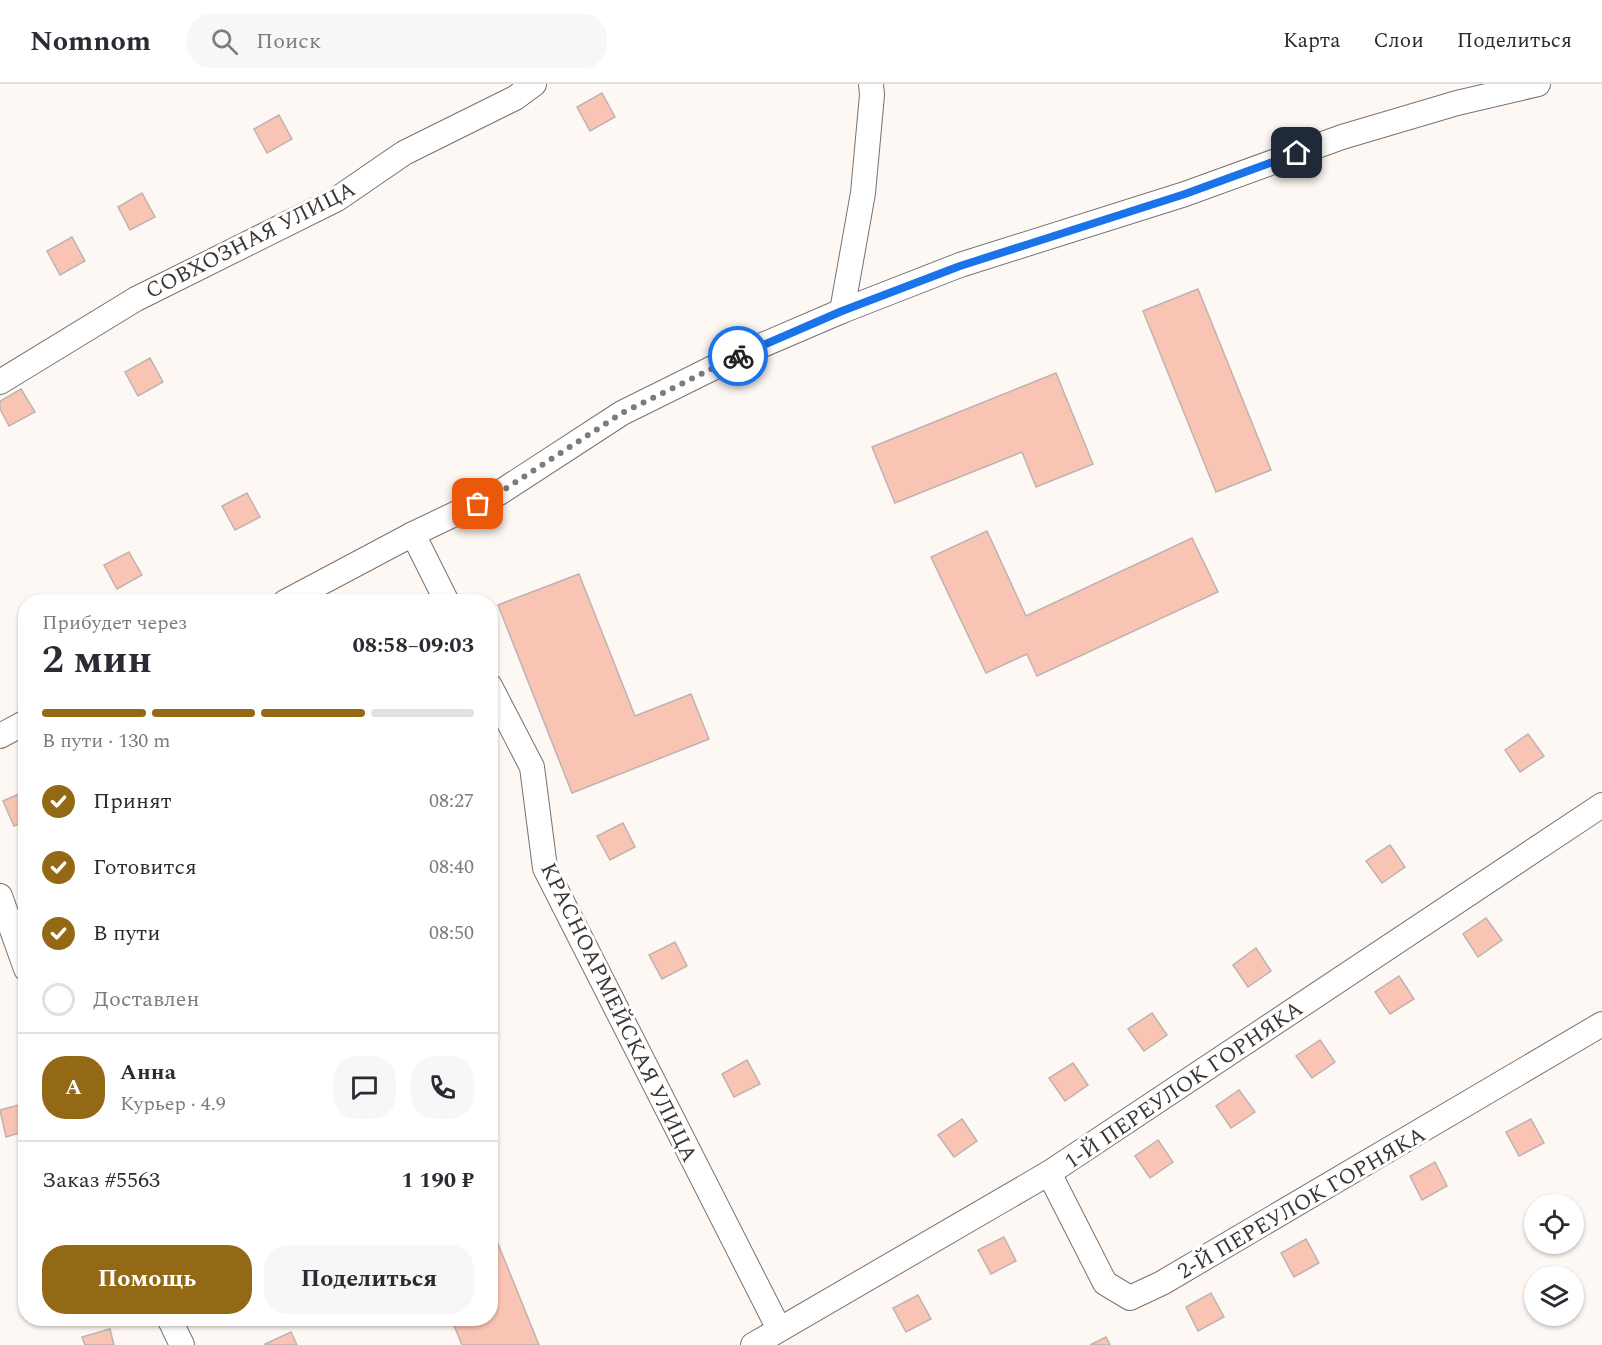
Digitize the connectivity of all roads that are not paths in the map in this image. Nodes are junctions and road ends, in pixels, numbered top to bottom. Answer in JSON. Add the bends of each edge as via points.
{"nodes":[{"id":1,"x":534,"y":84,"type":"edge"},
{"id":2,"x":871,"y":84,"type":"edge"},
{"id":3,"x":1538,"y":84,"type":"edge"},
{"id":4,"x":842,"y":311,"type":"junction"},
{"id":5,"x":0,"y":381,"type":"edge"},
{"id":6,"x":413,"y":534,"type":"junction"},
{"id":7,"x":300,"y":594,"type":"edge"},
{"id":8,"x":443,"y":594,"type":"edge"},
{"id":9,"x":498,"y":701,"type":"edge"},
{"id":10,"x":18,"y":726,"type":"edge"},
{"id":11,"x":0,"y":736,"type":"edge"},
{"id":12,"x":1602,"y":805,"type":"edge"},
{"id":13,"x":0,"y":896,"type":"edge"},
{"id":14,"x":18,"y":947,"type":"edge"},
{"id":15,"x":1602,"y":1024,"type":"edge"},
{"id":16,"x":1049,"y":1173,"type":"junction"},
{"id":17,"x":173,"y":1326,"type":"edge"},
{"id":18,"x":779,"y":1329,"type":"junction"},
{"id":19,"x":182,"y":1345,"type":"edge"},
{"id":20,"x":753,"y":1345,"type":"edge"}],
"edges":[{"from":1,"to":5,"type":"street","name":"СОВХОЗНАЯ УЛИЦА","via":[[515,98],[404,153],[337,199],[136,298]]},
{"from":2,"to":4,"type":"street","via":[[863,193]]},
{"from":3,"to":4,"type":"street","via":[[1342,136],[1185,194],[960,266]]},
{"from":4,"to":6,"type":"street","via":[[737,356],[622,413],[499,493]]},
{"from":6,"to":7,"type":"street"},
{"from":6,"to":8,"type":"street"},
{"from":9,"to":18,"type":"street","name":"КРАСНОАРМЕЙСКАЯ УЛИЦА","via":[[532,767],[545,868]]},
{"from":10,"to":11,"type":"street"},
{"from":12,"to":16,"type":"street","name":"1-Й ПЕРЕУЛОК ГОРНЯКА"},
{"from":13,"to":14,"type":"street"},
{"from":15,"to":16,"type":"street","name":"2-Й ПЕРЕУЛОК ГОРНЯКА","via":[[1162,1283],[1130,1298],[1105,1283]]},
{"from":16,"to":18,"type":"street","name":"1-Й ПЕРЕУЛОК ГОРНЯКА"},
{"from":17,"to":19,"type":"street"},
{"from":18,"to":20,"type":"street","name":"1-Й ПЕРЕУЛОК ГОРНЯКА"}]}
